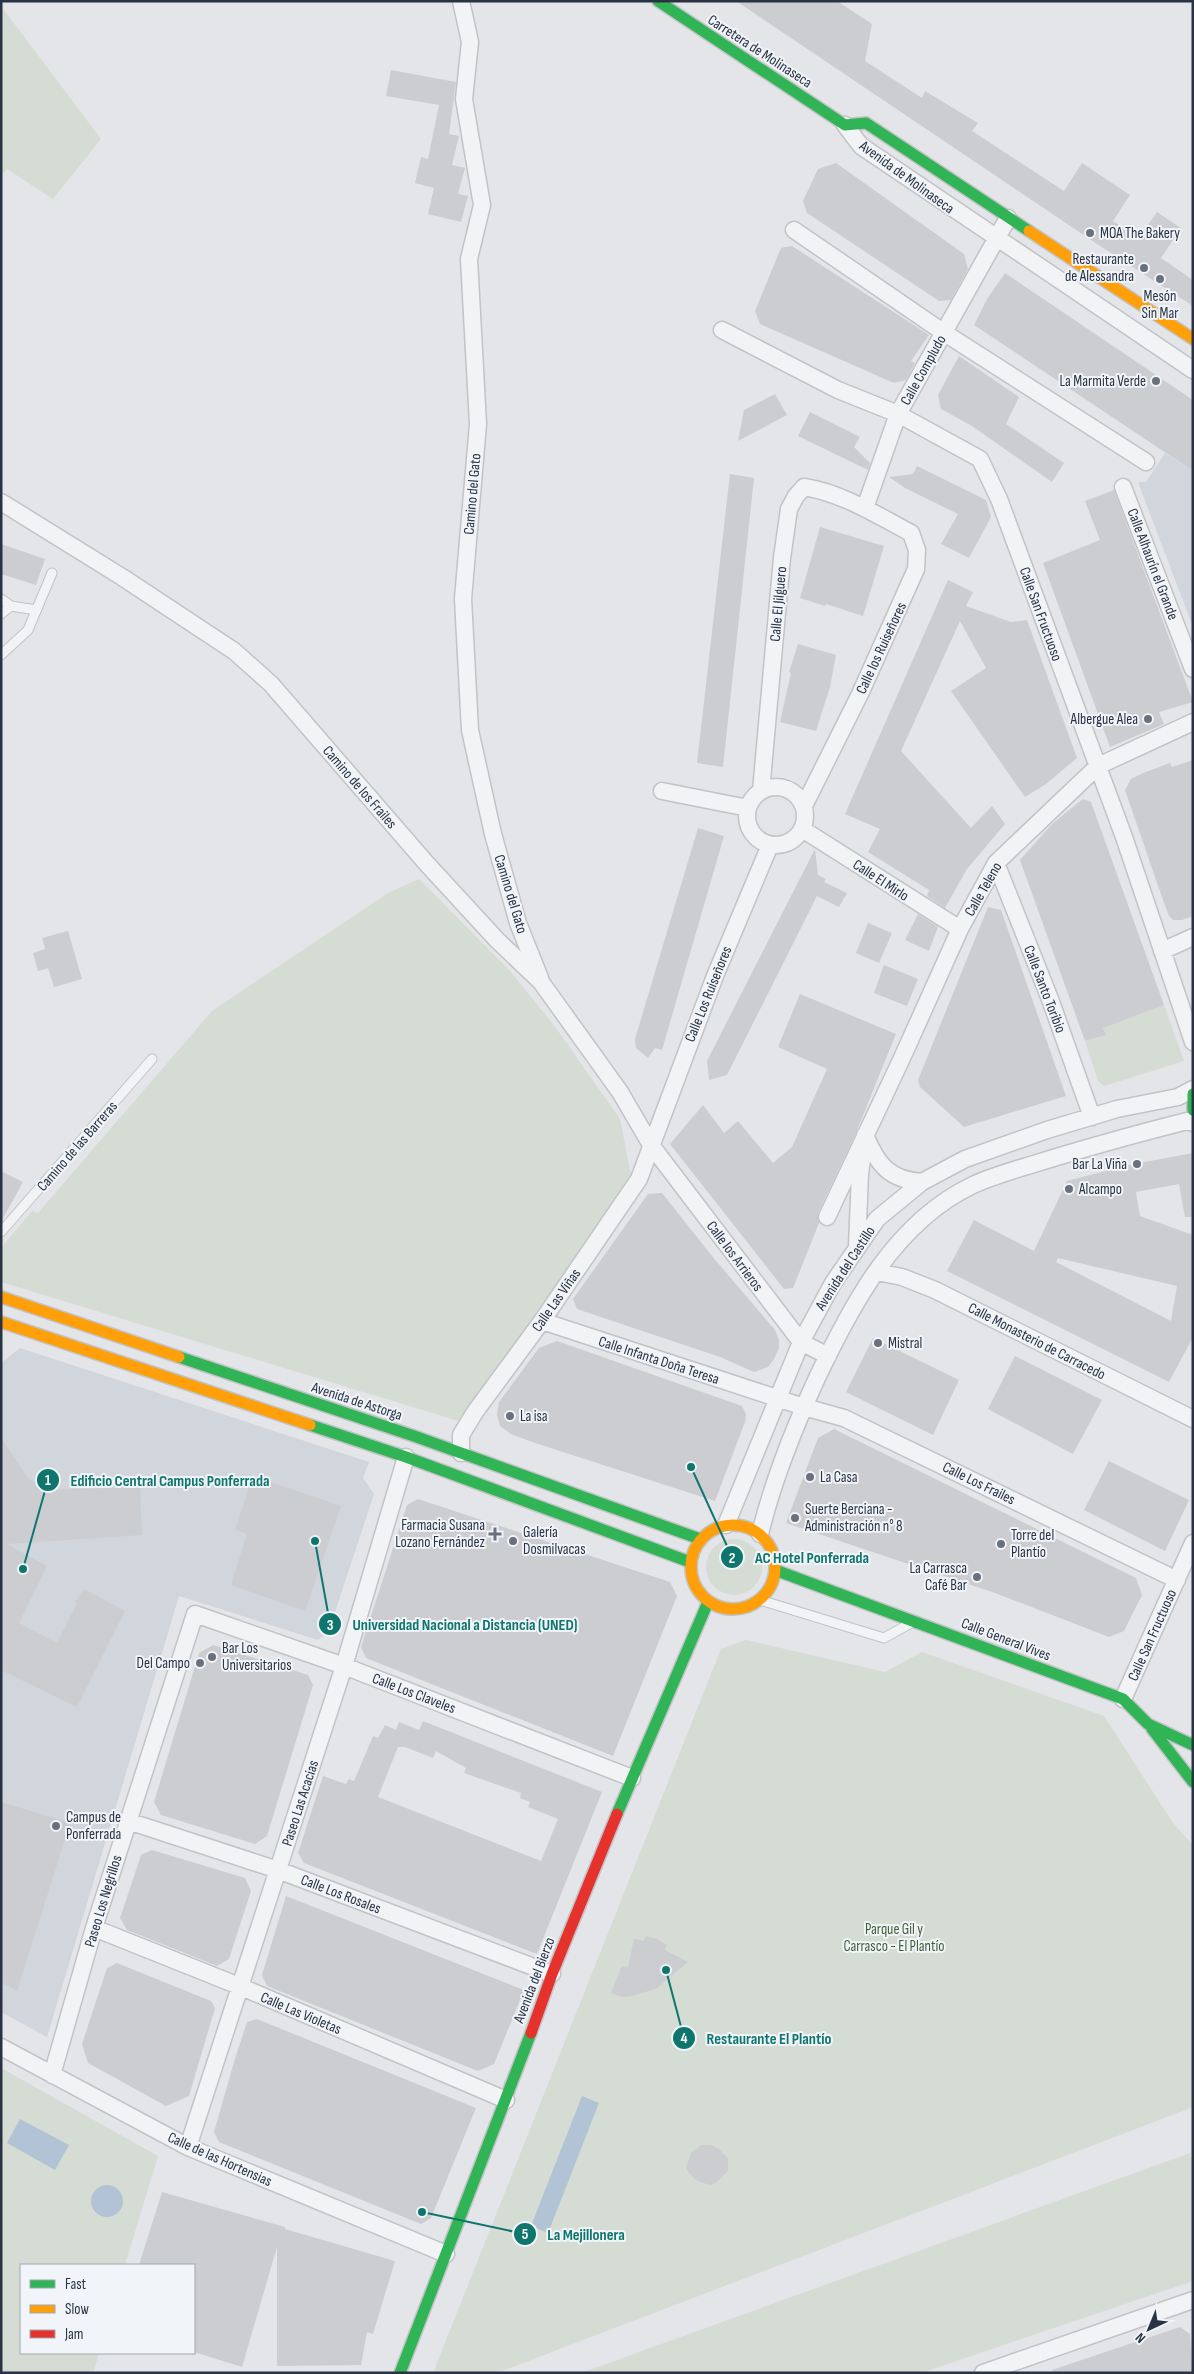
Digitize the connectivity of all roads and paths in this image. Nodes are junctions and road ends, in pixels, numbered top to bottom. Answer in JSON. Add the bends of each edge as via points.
{"nodes":[{"id":1,"x":460,"y":1,"type":"edge"},
{"id":2,"x":658,"y":1,"type":"edge"},
{"id":3,"x":845,"y":125,"type":"junction"},
{"id":4,"x":1008,"y":218,"type":"junction"},
{"id":5,"x":794,"y":230,"type":"dead end"},
{"id":6,"x":996,"y":238,"type":"junction"},
{"id":7,"x":722,"y":330,"type":"dead end"},
{"id":8,"x":944,"y":332,"type":"junction"},
{"id":9,"x":1193,"y":339,"type":"edge"},
{"id":10,"x":1193,"y":370,"type":"edge"},
{"id":11,"x":898,"y":414,"type":"junction"},
{"id":12,"x":1146,"y":462,"type":"dead end"},
{"id":13,"x":1123,"y":487,"type":"dead end"},
{"id":14,"x":1,"y":502,"type":"edge"},
{"id":15,"x":865,"y":508,"type":"junction"},
{"id":16,"x":52,"y":573,"type":"dead end"},
{"id":17,"x":1,"y":600,"type":"edge"},
{"id":18,"x":11,"y":606,"type":"junction"},
{"id":19,"x":36,"y":610,"type":"junction"},
{"id":20,"x":1,"y":614,"type":"edge"},
{"id":21,"x":1,"y":655,"type":"edge"},
{"id":22,"x":1193,"y":669,"type":"edge"},
{"id":23,"x":1193,"y":722,"type":"edge"},
{"id":24,"x":1098,"y":766,"type":"junction"},
{"id":25,"x":761,"y":791,"type":"junction"},
{"id":26,"x":662,"y":792,"type":"dead end"},
{"id":27,"x":804,"y":806,"type":"junction"},
{"id":28,"x":748,"y":808,"type":"junction"},
{"id":29,"x":802,"y":829,"type":"junction"},
{"id":30,"x":770,"y":845,"type":"junction"},
{"id":31,"x":996,"y":862,"type":"junction"},
{"id":32,"x":960,"y":929,"type":"junction"},
{"id":33,"x":1193,"y":936,"type":"edge"},
{"id":34,"x":1162,"y":951,"type":"junction"},
{"id":35,"x":541,"y":982,"type":"junction"},
{"id":36,"x":1193,"y":1042,"type":"edge"},
{"id":37,"x":152,"y":1060,"type":"dead end"},
{"id":38,"x":1193,"y":1089,"type":"edge"},
{"id":39,"x":1193,"y":1094,"type":"edge"},
{"id":40,"x":1193,"y":1110,"type":"edge"},
{"id":41,"x":1092,"y":1117,"type":"junction"},
{"id":42,"x":1193,"y":1123,"type":"edge"},
{"id":43,"x":865,"y":1135,"type":"junction"},
{"id":44,"x":650,"y":1145,"type":"junction"},
{"id":45,"x":922,"y":1182,"type":"junction"},
{"id":46,"x":827,"y":1217,"type":"dead end"},
{"id":47,"x":1,"y":1232,"type":"edge"},
{"id":48,"x":857,"y":1246,"type":"junction"},
{"id":49,"x":877,"y":1272,"type":"junction"},
{"id":50,"x":1,"y":1297,"type":"edge"},
{"id":51,"x":542,"y":1321,"type":"junction"},
{"id":52,"x":1,"y":1322,"type":"edge"},
{"id":53,"x":801,"y":1342,"type":"junction"},
{"id":54,"x":828,"y":1356,"type":"junction"},
{"id":55,"x":776,"y":1398,"type":"junction"},
{"id":56,"x":804,"y":1407,"type":"junction"},
{"id":57,"x":1193,"y":1419,"type":"edge"},
{"id":58,"x":461,"y":1453,"type":"junction"},
{"id":59,"x":406,"y":1457,"type":"junction"},
{"id":60,"x":726,"y":1525,"type":"junction"},
{"id":61,"x":760,"y":1534,"type":"junction"},
{"id":62,"x":700,"y":1539,"type":"junction"},
{"id":63,"x":1193,"y":1543,"type":"edge"},
{"id":64,"x":690,"y":1562,"type":"junction"},
{"id":65,"x":775,"y":1570,"type":"junction"},
{"id":66,"x":1177,"y":1580,"type":"junction"},
{"id":67,"x":772,"y":1583,"type":"junction"},
{"id":68,"x":845,"y":1596,"type":"junction"},
{"id":69,"x":760,"y":1600,"type":"junction"},
{"id":70,"x":708,"y":1602,"type":"junction"},
{"id":71,"x":195,"y":1614,"type":"joint"},
{"id":72,"x":916,"y":1620,"type":"junction"},
{"id":73,"x":344,"y":1666,"type":"junction"},
{"id":74,"x":1123,"y":1699,"type":"junction"},
{"id":75,"x":1148,"y":1724,"type":"junction"},
{"id":76,"x":1193,"y":1746,"type":"edge"},
{"id":77,"x":632,"y":1778,"type":"junction"},
{"id":78,"x":1193,"y":1782,"type":"edge"},
{"id":79,"x":128,"y":1820,"type":"junction"},
{"id":80,"x":278,"y":1870,"type":"junction"},
{"id":81,"x":94,"y":1928,"type":"junction"},
{"id":82,"x":552,"y":1974,"type":"junction"},
{"id":83,"x":239,"y":1986,"type":"junction"},
{"id":84,"x":1,"y":2047,"type":"edge"},
{"id":85,"x":52,"y":2075,"type":"junction"},
{"id":86,"x":506,"y":2100,"type":"junction"},
{"id":87,"x":188,"y":2147,"type":"junction"},
{"id":88,"x":446,"y":2254,"type":"junction"},
{"id":89,"x":1193,"y":2300,"type":"edge"},
{"id":90,"x":400,"y":2373,"type":"edge"},
{"id":91,"x":983,"y":2373,"type":"edge"}],
"edges":[{"from":1,"to":35,"type":"street","name":"Camino del Gato","via":[[470,42],[464,98],[482,205],[469,259],[478,424],[463,600],[470,730],[493,834],[518,923]]},
{"from":2,"to":3,"type":"main road","name":"Carretera de Molinaseca"},
{"from":3,"to":4,"type":"main road","name":"Avenida de Molinaseca","via":[[866,123]]},
{"from":3,"to":6,"type":"street","name":"Avenida de Molinaseca","via":[[861,146]]},
{"from":4,"to":6,"type":"street","name":"Calle Compludo"},
{"from":4,"to":9,"type":"main road","name":"Avenida de Molinaseca"},
{"from":5,"to":8,"type":"street"},
{"from":6,"to":8,"type":"street","name":"Calle Compludo"},
{"from":6,"to":10,"type":"street","name":"Avenida de Molinaseca"},
{"from":7,"to":11,"type":"street","name":"Calle San Fructuoso","via":[[838,390]]},
{"from":8,"to":11,"type":"street","name":"Calle Compludo"},
{"from":8,"to":12,"type":"street"},
{"from":11,"to":15,"type":"street","name":"Calle Compludo"},
{"from":11,"to":24,"type":"street","name":"Calle San Fructuoso","via":[[980,459],[999,499]]},
{"from":13,"to":22,"type":"street","name":"Calle Alhaurín el Grande"},
{"from":14,"to":35,"type":"street","name":"Camino de los Frailes","via":[[122,576],[234,651],[271,684],[427,864],[496,940]]},
{"from":15,"to":25,"type":"street","name":"Calle El Jilguero","via":[[822,490],[804,487],[788,509]]},
{"from":15,"to":27,"type":"street","name":"Calle los Ruiseñores","via":[[911,533],[917,550],[916,569],[860,694]]},
{"from":16,"to":19,"type":"lane"},
{"from":17,"to":18,"type":"lane"},
{"from":18,"to":19,"type":"lane"},
{"from":18,"to":20,"type":"lane"},
{"from":19,"to":21,"type":"lane","via":[[28,630]]},
{"from":23,"to":24,"type":"street","name":"Calle Teleno"},
{"from":24,"to":31,"type":"street","name":"Calle Teleno"},
{"from":24,"to":34,"type":"street","name":"Calle San Fructuoso"},
{"from":25,"to":27,"type":"street","via":[[776,788],[790,791]]},
{"from":25,"to":28,"type":"street"},
{"from":26,"to":28,"type":"street"},
{"from":27,"to":29,"type":"street"},
{"from":28,"to":30,"type":"street","via":[[747,820],[751,831]]},
{"from":29,"to":30,"type":"street","via":[[789,842]]},
{"from":29,"to":32,"type":"street","name":"Calle El Mirlo"},
{"from":30,"to":44,"type":"street","name":"Calle Los Ruiseñores"},
{"from":31,"to":32,"type":"street","name":"Calle Teleno"},
{"from":31,"to":41,"type":"street","name":"Calle Santo Toribio"},
{"from":32,"to":43,"type":"street","name":"Calle Teleno"},
{"from":33,"to":34,"type":"street"},
{"from":34,"to":36,"type":"street","name":"Calle San Fructuoso"},
{"from":35,"to":44,"type":"street","name":"Camino de los Frailes","via":[[620,1092]]},
{"from":37,"to":47,"type":"lane","name":"Camino de las Barreras"},
{"from":38,"to":41,"type":"street","name":"Avenida del Castillo","via":[[1178,1097]]},
{"from":39,"to":40,"type":"main road"},
{"from":41,"to":45,"type":"street","name":"Avenida del Castillo","via":[[994,1147]]},
{"from":42,"to":49,"type":"street","name":"Avenida del Castillo","via":[[1187,1121],[1100,1144],[973,1184],[934,1208]]},
{"from":43,"to":45,"type":"street","via":[[885,1169],[905,1181]]},
{"from":43,"to":46,"type":"street","name":"Calle Teleno"},
{"from":43,"to":48,"type":"street","name":"Calle Teleno"},
{"from":44,"to":51,"type":"street","name":"Calle Las Viñas","via":[[639,1179]]},
{"from":44,"to":53,"type":"street","name":"Calle los Arrieros"},
{"from":45,"to":48,"type":"street","name":"Avenida del Castillo","via":[[877,1219]]},
{"from":48,"to":53,"type":"street","name":"Avenida del Castillo"},
{"from":49,"to":54,"type":"street","name":"Avenida del Castillo","via":[[858,1297]]},
{"from":49,"to":57,"type":"street","name":"Calle Monasterio de Carracedo","via":[[902,1277],[935,1290]]},
{"from":50,"to":58,"type":"main road","name":"Avenida de Astorga"},
{"from":51,"to":55,"type":"street","name":"Calle Infanta Doña Teresa"},
{"from":51,"to":58,"type":"street","name":"Calle Las Viñas","via":[[461,1435]]},
{"from":52,"to":59,"type":"main road"},
{"from":53,"to":54,"type":"street","name":"Calle los Arrieros"},
{"from":53,"to":55,"type":"street","name":"Avenida del Castillo"},
{"from":54,"to":56,"type":"street","name":"Avenida del Castillo"},
{"from":55,"to":56,"type":"street","name":"Calle Los Frailes"},
{"from":55,"to":60,"type":"street","name":"Avenida del Castillo"},
{"from":56,"to":61,"type":"street","name":"Avenida del Castillo","via":[[769,1496]]},
{"from":56,"to":66,"type":"street","name":"Calle Los Frailes","via":[[844,1418]]},
{"from":58,"to":62,"type":"main road","name":"Avenida de Astorga"},
{"from":59,"to":64,"type":"main road"},
{"from":59,"to":73,"type":"street","name":"Paseo Las Acacias"},
{"from":60,"to":61,"type":"main road","via":[[750,1528]]},
{"from":60,"to":62,"type":"main road"},
{"from":61,"to":65,"type":"main road","via":[[774,1556]]},
{"from":62,"to":64,"type":"main road"},
{"from":63,"to":66,"type":"street","name":"Calle San Fructuoso"},
{"from":64,"to":70,"type":"main road","via":[[694,1584]]},
{"from":65,"to":67,"type":"main road"},
{"from":65,"to":68,"type":"main road","name":"Calle General Vives"},
{"from":66,"to":74,"type":"street","name":"Calle San Fructuoso"},
{"from":67,"to":68,"type":"main road","name":"Calle General Vives"},
{"from":67,"to":69,"type":"main road"},
{"from":68,"to":72,"type":"main road","name":"Calle General Vives"},
{"from":69,"to":70,"type":"main road","via":[[734,1610]]},
{"from":69,"to":72,"type":"lane","via":[[884,1638]]},
{"from":70,"to":77,"type":"main road","name":"Avenida del Bierzo"},
{"from":71,"to":73,"type":"street","name":"Calle Los Claveles"},
{"from":71,"to":79,"type":"street","name":"Paseo Los Negrillos"},
{"from":72,"to":74,"type":"main road","name":"Calle General Vives"},
{"from":73,"to":77,"type":"street","name":"Calle Los Claveles"},
{"from":73,"to":80,"type":"street","name":"Paseo Las Acacias"},
{"from":74,"to":75,"type":"main road","name":"Calle General Vives"},
{"from":75,"to":76,"type":"main road","name":"Calle General Vives"},
{"from":75,"to":78,"type":"main road","name":"Calle General Vives"},
{"from":77,"to":82,"type":"main road","name":"Avenida del Bierzo"},
{"from":79,"to":80,"type":"street","name":"Calle Los Rosales"},
{"from":79,"to":81,"type":"street","name":"Paseo Los Negrillos"},
{"from":80,"to":82,"type":"street","name":"Calle Los Rosales"},
{"from":80,"to":83,"type":"street","name":"Paseo Las Acacias"},
{"from":81,"to":83,"type":"street","name":"Calle Las Violetas"},
{"from":81,"to":85,"type":"street","name":"Paseo Los Negrillos"},
{"from":82,"to":86,"type":"main road","name":"Avenida del Bierzo"},
{"from":83,"to":86,"type":"street","name":"Calle Las Violetas"},
{"from":83,"to":87,"type":"street","name":"Paseo Las Acacias"},
{"from":84,"to":85,"type":"street","name":"Calle de las Hortensias"},
{"from":85,"to":87,"type":"street","name":"Calle de las Hortensias"},
{"from":86,"to":88,"type":"main road","name":"Avenida del Bierzo"},
{"from":87,"to":88,"type":"street","name":"Calle de las Hortensias"},
{"from":88,"to":90,"type":"main road","name":"Avenida del Bierzo"},
{"from":89,"to":91,"type":"street"}]}
